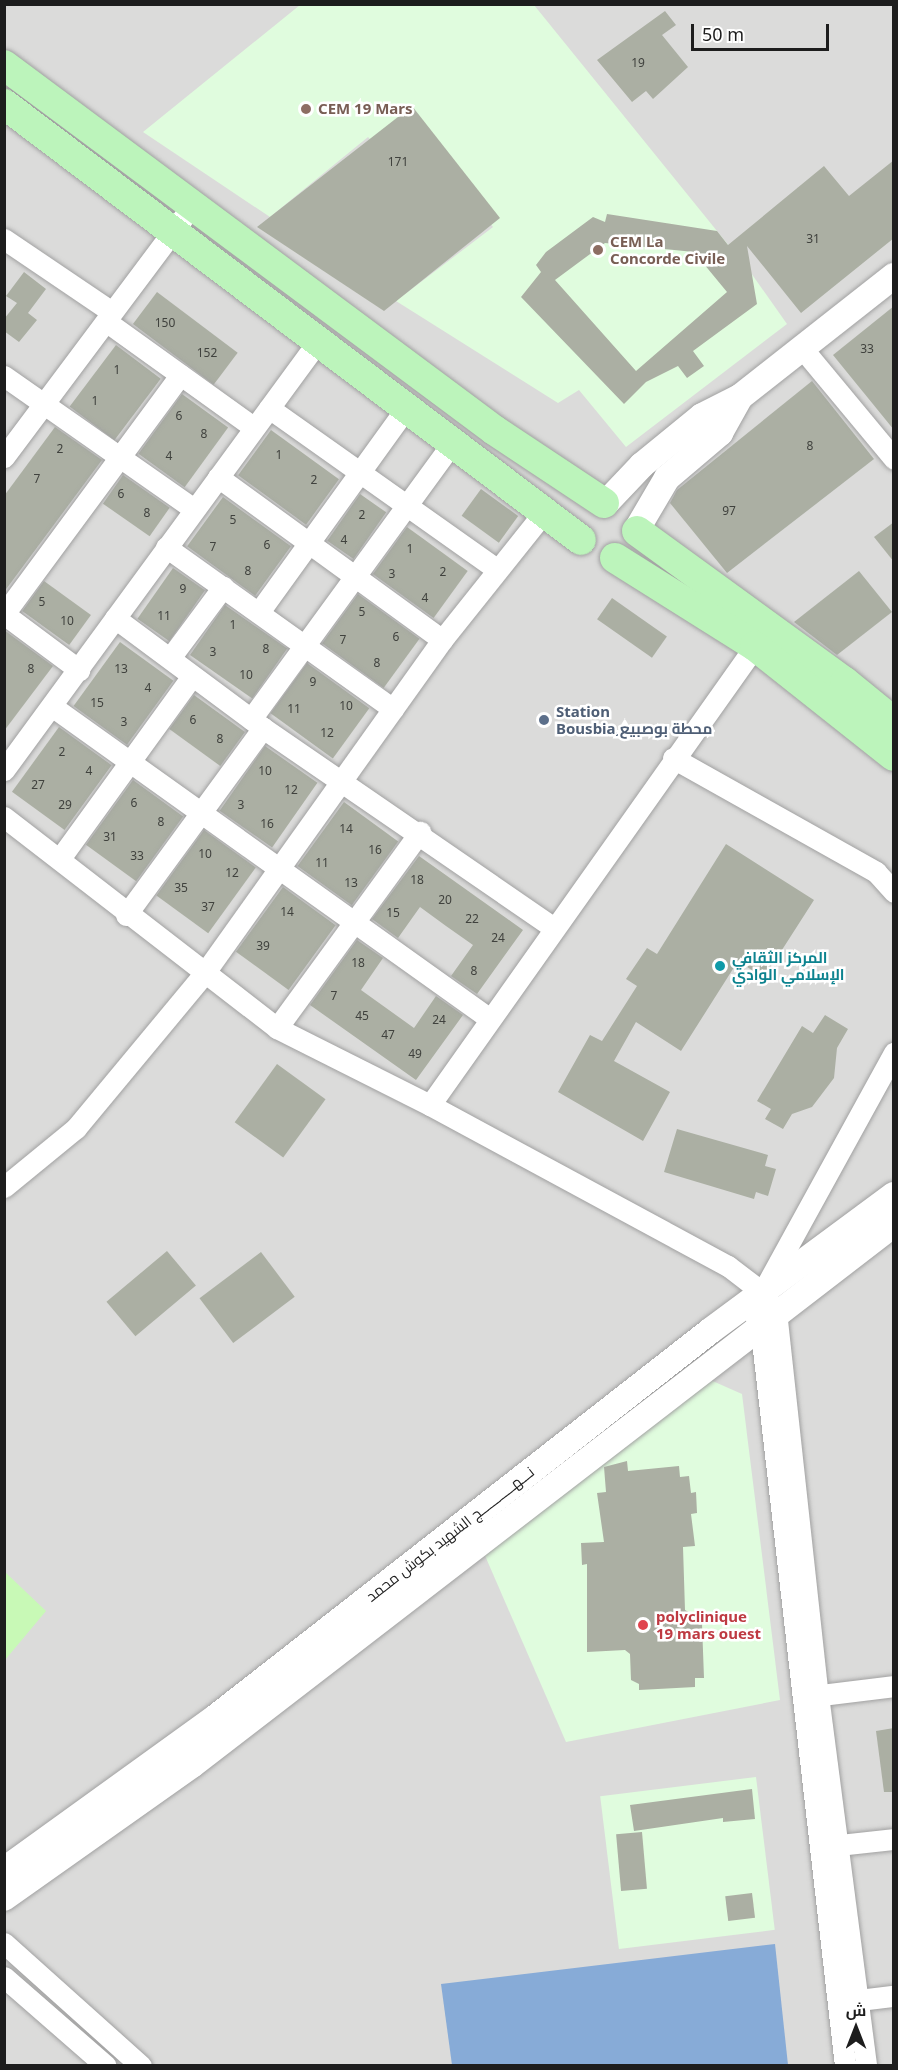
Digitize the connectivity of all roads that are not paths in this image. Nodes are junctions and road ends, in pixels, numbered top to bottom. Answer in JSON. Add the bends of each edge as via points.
{"nodes":[{"id":1,"x":4,"y":65,"type":"edge"},
{"id":2,"x":4,"y":104,"type":"edge"},
{"id":3,"x":193,"y":204,"type":"junction"},
{"id":4,"x":175,"y":230,"type":"junction"},
{"id":5,"x":6,"y":244,"type":"edge"},
{"id":6,"x":894,"y":276,"type":"edge"},
{"id":7,"x":110,"y":317,"type":"junction"},
{"id":8,"x":320,"y":340,"type":"junction"},
{"id":9,"x":802,"y":348,"type":"junction"},
{"id":10,"x":180,"y":375,"type":"junction"},
{"id":11,"x":4,"y":376,"type":"edge"},
{"id":12,"x":740,"y":397,"type":"junction"},
{"id":13,"x":46,"y":406,"type":"junction"},
{"id":14,"x":407,"y":407,"type":"junction"},
{"id":15,"x":269,"y":408,"type":"junction"},
{"id":16,"x":253,"y":427,"type":"junction"},
{"id":17,"x":453,"y":442,"type":"junction"},
{"id":18,"x":4,"y":457,"type":"edge"},
{"id":19,"x":123,"y":457,"type":"junction"},
{"id":20,"x":894,"y":459,"type":"edge"},
{"id":21,"x":358,"y":472,"type":"junction"},
{"id":22,"x":218,"y":477,"type":"junction"},
{"id":23,"x":605,"y":503,"type":"junction"},
{"id":24,"x":406,"y":506,"type":"junction"},
{"id":25,"x":194,"y":509,"type":"junction"},
{"id":26,"x":544,"y":512,"type":"junction"},
{"id":27,"x":637,"y":530,"type":"junction"},
{"id":28,"x":581,"y":540,"type":"junction"},
{"id":29,"x":308,"y":543,"type":"junction"},
{"id":30,"x":166,"y":547,"type":"junction"},
{"id":31,"x":615,"y":558,"type":"junction"},
{"id":32,"x":496,"y":569,"type":"junction"},
{"id":33,"x":352,"y":577,"type":"junction"},
{"id":34,"x":223,"y":587,"type":"junction"},
{"id":35,"x":258,"y":612,"type":"junction"},
{"id":36,"x":4,"y":614,"type":"edge"},
{"id":37,"x":115,"y":618,"type":"junction"},
{"id":38,"x":442,"y":640,"type":"junction"},
{"id":39,"x":303,"y":644,"type":"junction"},
{"id":40,"x":755,"y":646,"type":"junction"},
{"id":41,"x":170,"y":658,"type":"junction"},
{"id":42,"x":79,"y":670,"type":"junction"},
{"id":43,"x":192,"y":676,"type":"junction"},
{"id":44,"x":53,"y":707,"type":"junction"},
{"id":45,"x":393,"y":709,"type":"junction"},
{"id":46,"x":894,"y":722,"type":"edge"},
{"id":47,"x":257,"y":723,"type":"junction"},
{"id":48,"x":12,"y":744,"type":"edge"},
{"id":49,"x":894,"y":756,"type":"edge"},
{"id":50,"x":673,"y":758,"type":"junction"},
{"id":51,"x":127,"y":763,"type":"junction"},
{"id":52,"x":4,"y":770,"type":"edge"},
{"id":53,"x":341,"y":779,"type":"junction"},
{"id":54,"x":201,"y":814,"type":"junction"},
{"id":55,"x":4,"y":817,"type":"edge"},
{"id":56,"x":420,"y":832,"type":"junction"},
{"id":57,"x":61,"y":857,"type":"junction"},
{"id":58,"x":276,"y":870,"type":"junction"},
{"id":59,"x":894,"y":892,"type":"edge"},
{"id":60,"x":126,"y":915,"type":"junction"},
{"id":61,"x":353,"y":921,"type":"junction"},
{"id":62,"x":553,"y":927,"type":"junction"},
{"id":63,"x":203,"y":975,"type":"junction"},
{"id":64,"x":490,"y":1019,"type":"junction"},
{"id":65,"x":277,"y":1028,"type":"junction"},
{"id":66,"x":894,"y":1053,"type":"edge"},
{"id":67,"x":430,"y":1106,"type":"junction"},
{"id":68,"x":4,"y":1186,"type":"edge"},
{"id":69,"x":894,"y":1195,"type":"edge"},
{"id":70,"x":894,"y":1224,"type":"edge"},
{"id":71,"x":761,"y":1307,"type":"junction"},
{"id":72,"x":894,"y":1686,"type":"edge"},
{"id":73,"x":810,"y":1696,"type":"junction"},
{"id":74,"x":894,"y":1839,"type":"edge"},
{"id":75,"x":838,"y":1845,"type":"junction"},
{"id":76,"x":4,"y":1870,"type":"edge"},
{"id":77,"x":4,"y":1899,"type":"edge"},
{"id":78,"x":4,"y":1943,"type":"edge"},
{"id":79,"x":4,"y":1977,"type":"edge"},
{"id":80,"x":894,"y":1996,"type":"edge"},
{"id":81,"x":859,"y":2000,"type":"junction"},
{"id":82,"x":106,"y":2066,"type":"edge"},
{"id":83,"x":141,"y":2066,"type":"edge"},
{"id":84,"x":845,"y":2066,"type":"edge"},
{"id":85,"x":866,"y":2066,"type":"edge"}],
"edges":[{"from":1,"to":3,"type":"main road"},
{"from":2,"to":4,"type":"main road"},
{"from":3,"to":4,"type":"street"},
{"from":3,"to":23,"type":"main road","via":[[494,430]]},
{"from":4,"to":7,"type":"street"},
{"from":4,"to":8,"type":"main road"},
{"from":5,"to":7,"type":"street"},
{"from":6,"to":9,"type":"street"},
{"from":7,"to":10,"type":"street"},
{"from":7,"to":13,"type":"street"},
{"from":8,"to":14,"type":"main road"},
{"from":8,"to":15,"type":"street"},
{"from":9,"to":12,"type":"street"},
{"from":9,"to":20,"type":"street"},
{"from":10,"to":16,"type":"street"},
{"from":10,"to":19,"type":"street"},
{"from":11,"to":13,"type":"street"},
{"from":12,"to":23,"type":"street","via":[[702,416],[642,465]]},
{"from":12,"to":27,"type":"street","via":[[720,433],[667,478]]},
{"from":13,"to":18,"type":"street"},
{"from":13,"to":19,"type":"street"},
{"from":14,"to":17,"type":"main road"},
{"from":14,"to":21,"type":"street"},
{"from":15,"to":16,"type":"street"},
{"from":15,"to":21,"type":"street"},
{"from":16,"to":22,"type":"street"},
{"from":17,"to":24,"type":"street"},
{"from":17,"to":26,"type":"main road"},
{"from":19,"to":25,"type":"street"},
{"from":19,"to":36,"type":"street"},
{"from":21,"to":24,"type":"street"},
{"from":21,"to":29,"type":"street"},
{"from":22,"to":25,"type":"street"},
{"from":22,"to":29,"type":"street"},
{"from":23,"to":27,"type":"main road","via":[[623,507]]},
{"from":23,"to":28,"type":"main road","via":[[584,516]]},
{"from":24,"to":32,"type":"street"},
{"from":24,"to":33,"type":"street"},
{"from":25,"to":30,"type":"street"},
{"from":26,"to":28,"type":"main road"},
{"from":26,"to":32,"type":"street"},
{"from":27,"to":31,"type":"main road","via":[[633,545]]},
{"from":27,"to":46,"type":"main road"},
{"from":28,"to":31,"type":"main road","via":[[591,554]]},
{"from":29,"to":33,"type":"street"},
{"from":29,"to":35,"type":"street"},
{"from":30,"to":34,"type":"street"},
{"from":30,"to":37,"type":"street"},
{"from":31,"to":40,"type":"main road"},
{"from":32,"to":38,"type":"street"},
{"from":33,"to":38,"type":"street"},
{"from":33,"to":39,"type":"street"},
{"from":34,"to":35,"type":"street"},
{"from":34,"to":41,"type":"street"},
{"from":35,"to":39,"type":"street"},
{"from":36,"to":42,"type":"street"},
{"from":37,"to":41,"type":"street"},
{"from":37,"to":42,"type":"street"},
{"from":38,"to":45,"type":"street"},
{"from":39,"to":45,"type":"street"},
{"from":39,"to":47,"type":"street"},
{"from":40,"to":49,"type":"main road"},
{"from":40,"to":50,"type":"street"},
{"from":41,"to":43,"type":"street"},
{"from":42,"to":44,"type":"street"},
{"from":43,"to":47,"type":"street"},
{"from":43,"to":51,"type":"street"},
{"from":44,"to":48,"type":"street"},
{"from":44,"to":51,"type":"street"},
{"from":45,"to":53,"type":"street"},
{"from":47,"to":53,"type":"street"},
{"from":47,"to":54,"type":"street"},
{"from":48,"to":52,"type":"street"},
{"from":50,"to":59,"type":"street","via":[[876,872]]},
{"from":50,"to":62,"type":"street"},
{"from":51,"to":54,"type":"street"},
{"from":51,"to":57,"type":"street"},
{"from":53,"to":56,"type":"street"},
{"from":53,"to":58,"type":"street"},
{"from":54,"to":58,"type":"street"},
{"from":54,"to":60,"type":"street"},
{"from":55,"to":57,"type":"street"},
{"from":56,"to":61,"type":"street"},
{"from":56,"to":62,"type":"street"},
{"from":57,"to":60,"type":"street"},
{"from":58,"to":61,"type":"street"},
{"from":58,"to":63,"type":"street"},
{"from":60,"to":63,"type":"street"},
{"from":61,"to":64,"type":"street"},
{"from":61,"to":65,"type":"street"},
{"from":62,"to":64,"type":"street"},
{"from":63,"to":65,"type":"street"},
{"from":63,"to":68,"type":"street","via":[[76,1128]]},
{"from":64,"to":67,"type":"street"},
{"from":65,"to":67,"type":"street"},
{"from":66,"to":71,"type":"street"},
{"from":67,"to":71,"type":"street","via":[[658,1225]]},
{"from":69,"to":71,"type":"street","name":"نـــهـــــــــــج الشهيد بكوش محمد"},
{"from":70,"to":71,"type":"street","name":"نـــهـــــــــــج الشهيد بكوش محمد"},
{"from":71,"to":73,"type":"street"},
{"from":71,"to":76,"type":"street","name":"نـــهـــــــــــج الشهيد بكوش محمد","via":[[216,1717]]},
{"from":71,"to":77,"type":"street","name":"نـــهـــــــــــج الشهيد بكوش محمد","via":[[192,1765]]},
{"from":72,"to":73,"type":"street"},
{"from":73,"to":75,"type":"street"},
{"from":73,"to":84,"type":"street"},
{"from":74,"to":75,"type":"street"},
{"from":75,"to":81,"type":"street"},
{"from":78,"to":83,"type":"street"},
{"from":79,"to":82,"type":"street"},
{"from":80,"to":81,"type":"street"},
{"from":81,"to":85,"type":"street"}]}
